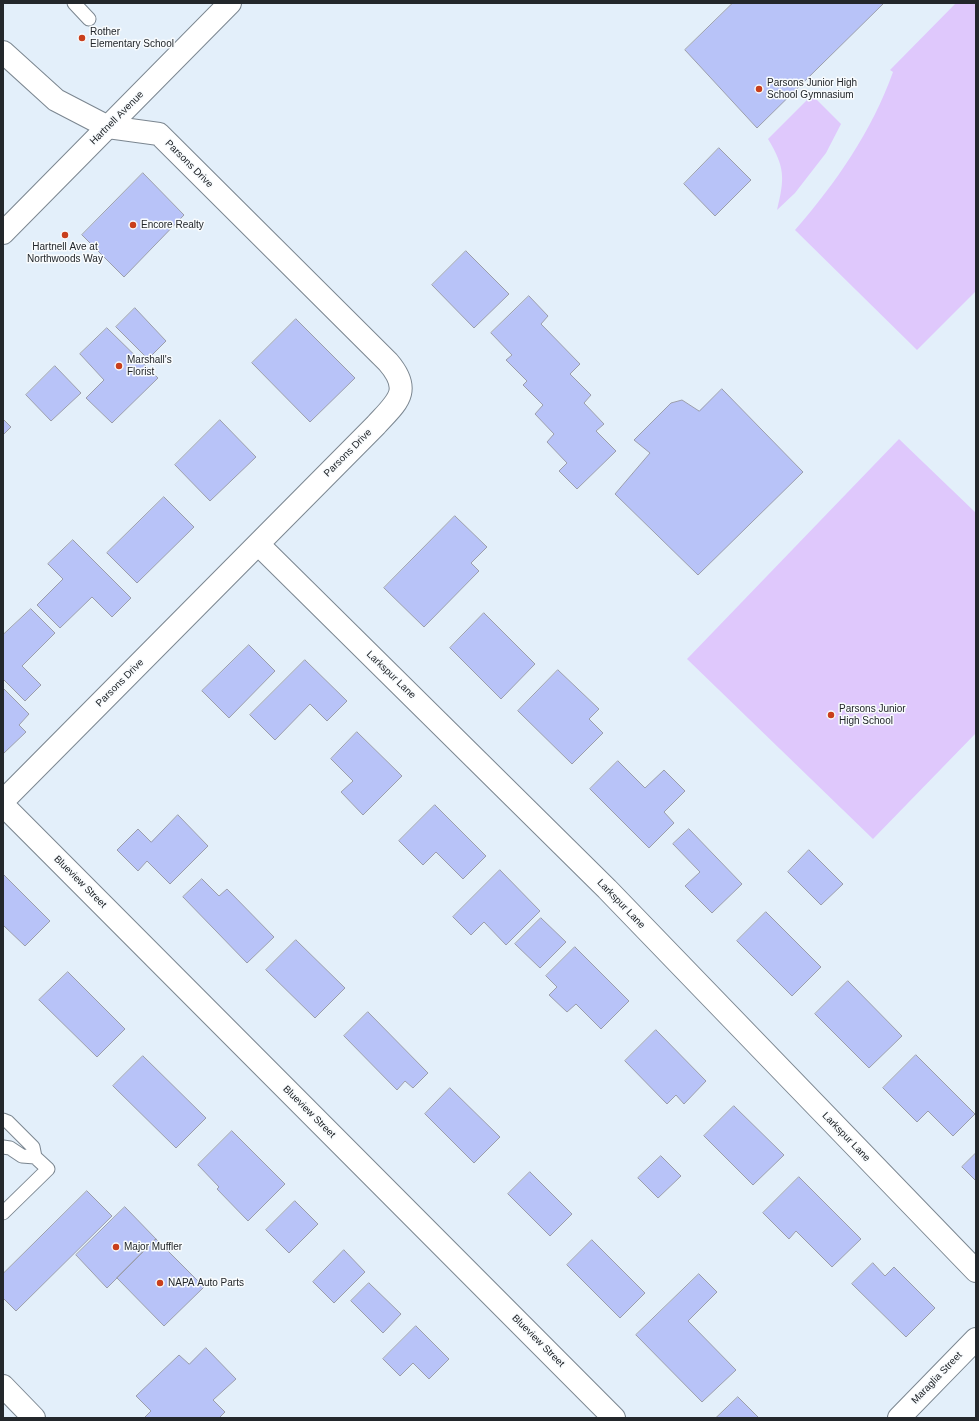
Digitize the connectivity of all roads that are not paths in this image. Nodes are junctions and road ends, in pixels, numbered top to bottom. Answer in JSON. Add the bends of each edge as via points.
{"nodes":[{"id":1,"x":74,"y":3,"type":"edge"},
{"id":2,"x":230,"y":3,"type":"edge"},
{"id":3,"x":89,"y":19,"type":"dead end"},
{"id":4,"x":3,"y":52,"type":"edge"},
{"id":5,"x":108,"y":127,"type":"junction"},
{"id":6,"x":3,"y":233,"type":"edge"},
{"id":7,"x":258,"y":544,"type":"junction"},
{"id":8,"x":3,"y":801,"type":"edge"},
{"id":9,"x":3,"y":805,"type":"edge"},
{"id":10,"x":3,"y":1120,"type":"edge"},
{"id":11,"x":3,"y":1147,"type":"edge"},
{"id":12,"x":35,"y":1156,"type":"junction"},
{"id":13,"x":3,"y":1213,"type":"edge"},
{"id":14,"x":976,"y":1271,"type":"edge"},
{"id":15,"x":976,"y":1339,"type":"edge"},
{"id":16,"x":3,"y":1386,"type":"edge"},
{"id":17,"x":34,"y":1418,"type":"edge"},
{"id":18,"x":614,"y":1418,"type":"edge"},
{"id":19,"x":899,"y":1418,"type":"edge"}],
"edges":[{"from":1,"to":3,"type":"lane"},
{"from":2,"to":5,"type":"street","name":"Hartnell Avenue"},
{"from":4,"to":5,"type":"street","name":"Parsons Drive","via":[[56,100]]},
{"from":5,"to":6,"type":"street","name":"Hartnell Avenue"},
{"from":5,"to":7,"type":"street","name":"Parsons Drive","via":[[159,134],[388,362],[402,382],[400,396],[392,408]]},
{"from":7,"to":8,"type":"street","name":"Parsons Drive"},
{"from":7,"to":14,"type":"street","name":"Larkspur Lane","via":[[607,889]]},
{"from":9,"to":18,"type":"street","name":"Blueview Street"},
{"from":10,"to":12,"type":"lane","via":[[33,1146]]},
{"from":11,"to":12,"type":"lane","via":[[10,1148],[22,1156]]},
{"from":12,"to":13,"type":"lane","via":[[48,1169]]},
{"from":15,"to":19,"type":"street","name":"Maraglia Street"},
{"from":16,"to":17,"type":"street"}]}
